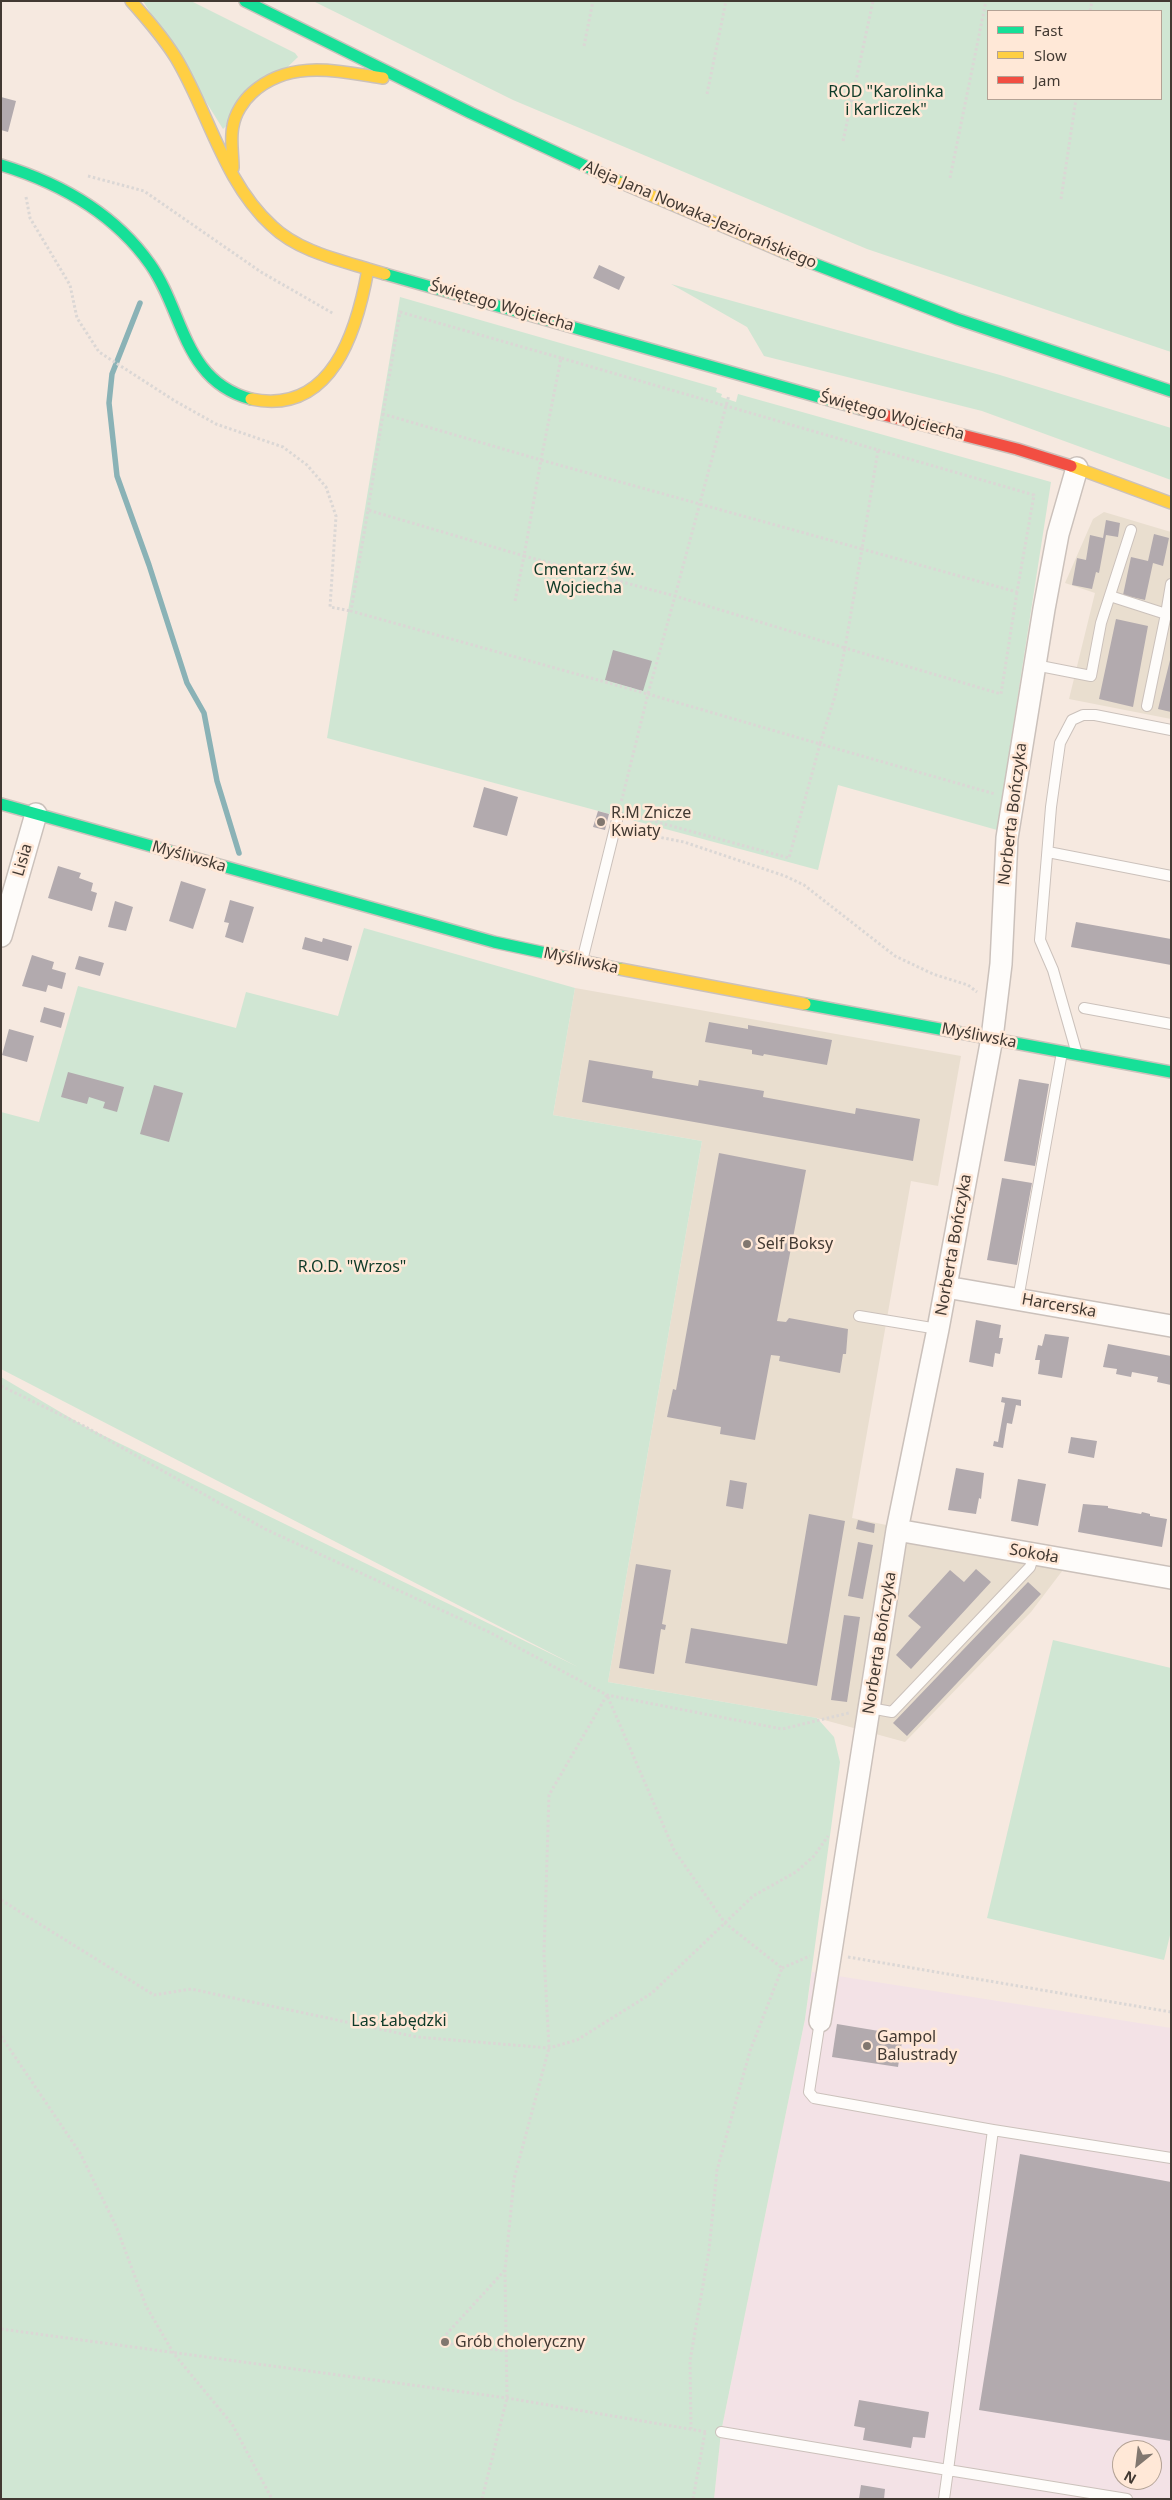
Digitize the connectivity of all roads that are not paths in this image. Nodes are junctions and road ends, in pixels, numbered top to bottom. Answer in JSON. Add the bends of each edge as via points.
{"nodes":[{"id":1,"x":132,"y":1,"type":"edge"},
{"id":2,"x":245,"y":1,"type":"edge"},
{"id":3,"x":404,"y":80,"type":"junction"},
{"id":4,"x":1,"y":165,"type":"edge"},
{"id":5,"x":233,"y":172,"type":"junction"},
{"id":6,"x":368,"y":269,"type":"junction"},
{"id":7,"x":1171,"y":391,"type":"edge"},
{"id":8,"x":1077,"y":468,"type":"junction"},
{"id":9,"x":1171,"y":503,"type":"edge"},
{"id":10,"x":1131,"y":530,"type":"dead end"},
{"id":11,"x":1171,"y":584,"type":"edge"},
{"id":12,"x":1110,"y":596,"type":"junction"},
{"id":13,"x":1166,"y":614,"type":"junction"},
{"id":14,"x":1035,"y":665,"type":"junction"},
{"id":15,"x":1146,"y":706,"type":"dead end"},
{"id":16,"x":1171,"y":730,"type":"edge"},
{"id":17,"x":1,"y":804,"type":"edge"},
{"id":18,"x":36,"y":814,"type":"junction"},
{"id":19,"x":618,"y":814,"type":"road end"},
{"id":20,"x":1048,"y":852,"type":"junction"},
{"id":21,"x":1171,"y":876,"type":"edge"},
{"id":22,"x":1,"y":936,"type":"edge"},
{"id":23,"x":582,"y":962,"type":"junction"},
{"id":24,"x":1084,"y":1008,"type":"dead end"},
{"id":25,"x":1171,"y":1024,"type":"edge"},
{"id":26,"x":992,"y":1038,"type":"junction"},
{"id":27,"x":1062,"y":1052,"type":"junction"},
{"id":28,"x":1077,"y":1054,"type":"junction"},
{"id":29,"x":1171,"y":1072,"type":"edge"},
{"id":30,"x":946,"y":1287,"type":"junction"},
{"id":31,"x":1018,"y":1299,"type":"junction"},
{"id":32,"x":859,"y":1316,"type":"dead end"},
{"id":33,"x":1171,"y":1326,"type":"edge"},
{"id":34,"x":938,"y":1329,"type":"junction"},
{"id":35,"x":897,"y":1530,"type":"junction"},
{"id":36,"x":1034,"y":1554,"type":"junction"},
{"id":37,"x":1171,"y":1578,"type":"edge"},
{"id":38,"x":870,"y":1708,"type":"junction"},
{"id":39,"x":820,"y":2021,"type":"joint"},
{"id":40,"x":993,"y":2130,"type":"junction"},
{"id":41,"x":1171,"y":2158,"type":"edge"},
{"id":42,"x":721,"y":2432,"type":"road end"},
{"id":43,"x":948,"y":2470,"type":"junction"},
{"id":44,"x":944,"y":2499,"type":"edge"},
{"id":45,"x":1127,"y":2499,"type":"edge"}],
"edges":[{"from":1,"to":5,"type":"main road","name":"Świętego Wojciecha","via":[[175,58]]},
{"from":2,"to":3,"type":"main road","name":"Aleja Jana Nowaka-Jeziorańskiego"},
{"from":3,"to":5,"type":"main road","via":[[316,69],[282,72],[258,86],[241,105],[232,128]]},
{"from":3,"to":7,"type":"main road","name":"Aleja Jana Nowaka-Jeziorańskiego","via":[[610,178],[834,271]]},
{"from":4,"to":6,"type":"main road","via":[[68,191],[107,216],[156,272],[194,356],[211,378],[234,394],[251,399],[284,400],[307,393],[326,378],[348,338]]},
{"from":5,"to":6,"type":"main road","name":"Świętego Wojciecha","via":[[256,210],[291,240]]},
{"from":6,"to":8,"type":"main road","name":"Świętego Wojciecha","via":[[884,415],[1017,448]]},
{"from":8,"to":9,"type":"main road","name":"Świętego Wojciecha"},
{"from":8,"to":14,"type":"street","name":"Norberta Bończyka","via":[[1058,534]]},
{"from":10,"to":12,"type":"lane"},
{"from":11,"to":13,"type":"lane"},
{"from":12,"to":13,"type":"lane"},
{"from":12,"to":14,"type":"lane","via":[[1101,623],[1091,676]]},
{"from":13,"to":15,"type":"lane"},
{"from":14,"to":26,"type":"street","name":"Norberta Bończyka","via":[[1007,838],[1001,964]]},
{"from":16,"to":20,"type":"lane","via":[[1095,715],[1083,715],[1072,720],[1060,743]]},
{"from":17,"to":18,"type":"main road","name":"Myśliwska"},
{"from":18,"to":22,"type":"street","name":"Lisia"},
{"from":18,"to":23,"type":"main road","name":"Myśliwska","via":[[431,926]]},
{"from":19,"to":23,"type":"lane"},
{"from":20,"to":21,"type":"lane"},
{"from":20,"to":28,"type":"lane","via":[[1040,940],[1053,970]]},
{"from":23,"to":26,"type":"main road","name":"Myśliwska"},
{"from":24,"to":25,"type":"lane"},
{"from":26,"to":27,"type":"main road","name":"Myśliwska"},
{"from":26,"to":30,"type":"street","name":"Norberta Bończyka"},
{"from":27,"to":28,"type":"main road","name":"Myśliwska"},
{"from":27,"to":31,"type":"lane"},
{"from":28,"to":29,"type":"main road","name":"Myśliwska"},
{"from":30,"to":31,"type":"street","name":"Harcerska"},
{"from":30,"to":34,"type":"street","name":"Norberta Bończyka"},
{"from":31,"to":33,"type":"street","name":"Harcerska"},
{"from":32,"to":34,"type":"lane"},
{"from":34,"to":35,"type":"street","name":"Norberta Bończyka"},
{"from":35,"to":36,"type":"street","name":"Sokoła"},
{"from":35,"to":38,"type":"street","name":"Norberta Bończyka"},
{"from":36,"to":37,"type":"street","name":"Sokoła"},
{"from":36,"to":38,"type":"lane","via":[[1030,1567],[892,1712]]},
{"from":38,"to":39,"type":"street","name":"Norberta Bończyka"},
{"from":39,"to":40,"type":"lane","via":[[809,2092],[814,2098]]},
{"from":40,"to":41,"type":"lane"},
{"from":40,"to":43,"type":"lane"},
{"from":42,"to":43,"type":"lane"},
{"from":43,"to":44,"type":"lane"},
{"from":43,"to":45,"type":"lane"}]}
